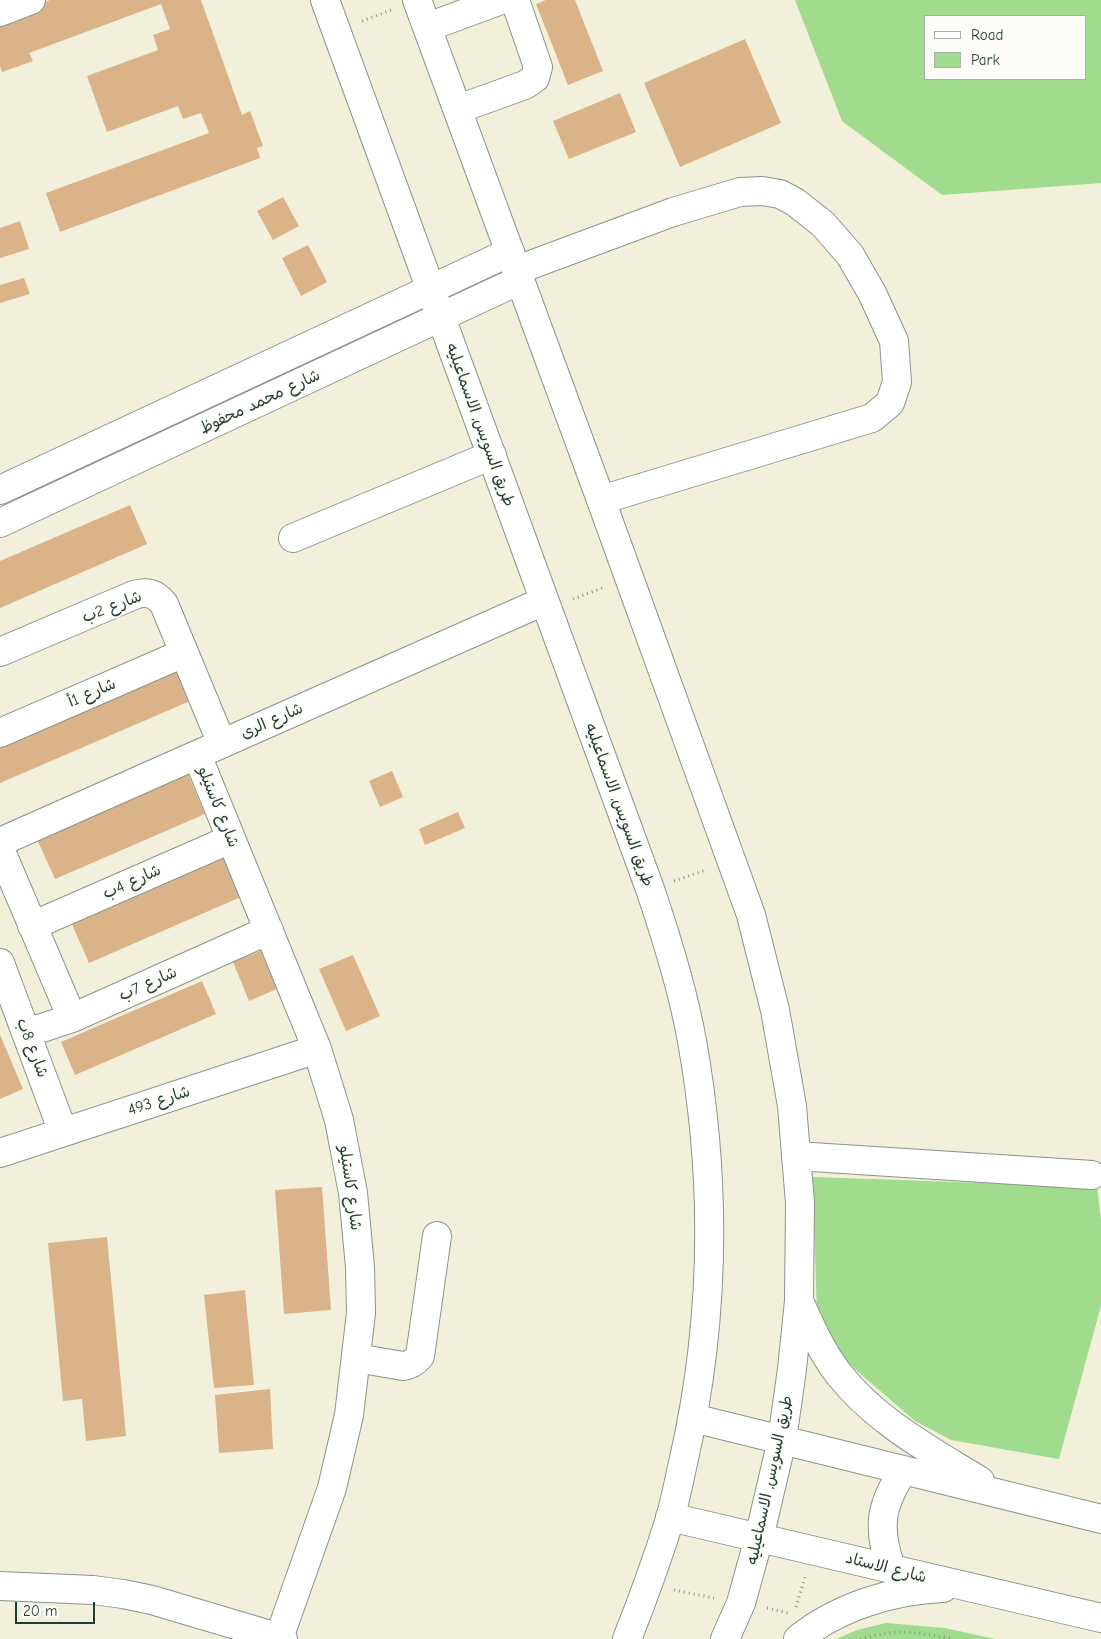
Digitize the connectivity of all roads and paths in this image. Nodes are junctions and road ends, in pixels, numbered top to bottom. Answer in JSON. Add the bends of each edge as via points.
{"nodes":[{"id":1,"x":30,"y":0,"type":"edge"},
{"id":2,"x":325,"y":0,"type":"edge"},
{"id":3,"x":501,"y":0,"type":"edge"},
{"id":4,"x":515,"y":0,"type":"edge"},
{"id":5,"x":408,"y":4,"type":"edge"},
{"id":6,"x":0,"y":12,"type":"edge"},
{"id":7,"x":428,"y":27,"type":"junction"},
{"id":8,"x":336,"y":32,"type":"junction"},
{"id":9,"x":458,"y":109,"type":"junction"},
{"id":10,"x":516,"y":267,"type":"junction"},
{"id":11,"x":431,"y":289,"type":"junction"},
{"id":12,"x":441,"y":318,"type":"junction"},
{"id":13,"x":492,"y":455,"type":"junction"},
{"id":14,"x":64,"y":460,"type":"junction"},
{"id":15,"x":75,"y":488,"type":"junction"},
{"id":16,"x":0,"y":490,"type":"edge"},
{"id":17,"x":601,"y":500,"type":"junction"},
{"id":18,"x":0,"y":523,"type":"edge"},
{"id":19,"x":293,"y":538,"type":"dead end"},
{"id":20,"x":629,"y":579,"type":"junction"},
{"id":21,"x":546,"y":605,"type":"junction"},
{"id":22,"x":0,"y":652,"type":"edge"},
{"id":23,"x":184,"y":653,"type":"junction"},
{"id":24,"x":1,"y":728,"type":"edge"},
{"id":25,"x":222,"y":744,"type":"junction"},
{"id":26,"x":197,"y":755,"type":"junction"},
{"id":27,"x":231,"y":839,"type":"junction"},
{"id":28,"x":0,"y":842,"type":"edge"},
{"id":29,"x":0,"y":849,"type":"edge"},
{"id":30,"x":732,"y":862,"type":"junction"},
{"id":31,"x":650,"y":889,"type":"junction"},
{"id":32,"x":32,"y":926,"type":"junction"},
{"id":33,"x":269,"y":930,"type":"junction"},
{"id":34,"x":2,"y":978,"type":"edge"},
{"id":35,"x":72,"y":1018,"type":"junction"},
{"id":36,"x":25,"y":1030,"type":"junction"},
{"id":37,"x":317,"y":1049,"type":"junction"},
{"id":38,"x":63,"y":1132,"type":"junction"},
{"id":39,"x":0,"y":1153,"type":"edge"},
{"id":40,"x":796,"y":1156,"type":"junction"},
{"id":41,"x":1092,"y":1175,"type":"dead end"},
{"id":42,"x":437,"y":1236,"type":"dead end"},
{"id":43,"x":799,"y":1301,"type":"junction"},
{"id":44,"x":356,"y":1358,"type":"junction"},
{"id":45,"x":693,"y":1418,"type":"junction"},
{"id":46,"x":782,"y":1440,"type":"junction"},
{"id":47,"x":904,"y":1470,"type":"junction"},
{"id":48,"x":1003,"y":1495,"type":"junction"},
{"id":49,"x":670,"y":1517,"type":"junction"},
{"id":50,"x":1101,"y":1518,"type":"edge"},
{"id":51,"x":759,"y":1538,"type":"junction"},
{"id":52,"x":891,"y":1568,"type":"junction"},
{"id":53,"x":0,"y":1586,"type":"edge"},
{"id":54,"x":966,"y":1588,"type":"junction"},
{"id":55,"x":1101,"y":1618,"type":"edge"},
{"id":56,"x":281,"y":1638,"type":"edge"},
{"id":57,"x":627,"y":1639,"type":"edge"},
{"id":58,"x":725,"y":1639,"type":"edge"},
{"id":59,"x":798,"y":1639,"type":"edge"},
{"id":60,"x":860,"y":1639,"type":"edge"},
{"id":61,"x":951,"y":1639,"type":"edge"}],
"edges":[{"from":1,"to":6,"type":"main road"},
{"from":2,"to":8,"type":"main road","name":"طريق السويس, الاسماعيليه"},
{"from":3,"to":7,"type":"main road"},
{"from":4,"to":9,"type":"main road","via":[[538,67],[535,78],[525,85]]},
{"from":5,"to":7,"type":"main road","name":"طريق السويس, الاسماعيليه"},
{"from":5,"to":8,"type":"path"},
{"from":7,"to":9,"type":"main road","name":"طريق السويس, الاسماعيليه"},
{"from":8,"to":11,"type":"main road","name":"طريق السويس, الاسماعيليه"},
{"from":9,"to":10,"type":"main road","name":"طريق السويس, الاسماعيليه"},
{"from":10,"to":11,"type":"main road","name":"شارع محمد محفوظ"},
{"from":10,"to":12,"type":"main road","name":"شارع محمد محفوظ"},
{"from":10,"to":17,"type":"main road","name":"طريق السويس, الاسماعيليه"},
{"from":10,"to":17,"type":"main road","via":[[740,192],[780,194],[823,224],[850,255],[894,341],[897,382],[890,403],[872,418]]},
{"from":11,"to":12,"type":"main road","name":"طريق السويس, الاسماعيليه"},
{"from":11,"to":14,"type":"main road","name":"شارع محمد محفوظ"},
{"from":12,"to":13,"type":"main road","name":"طريق السويس, الاسماعيليه"},
{"from":12,"to":15,"type":"main road","name":"شارع محمد محفوظ"},
{"from":13,"to":19,"type":"main road"},
{"from":13,"to":21,"type":"main road","name":"طريق السويس, الاسماعيليه"},
{"from":14,"to":15,"type":"main road"},
{"from":14,"to":16,"type":"main road","name":"شارع محمد محفوظ"},
{"from":15,"to":18,"type":"main road","name":"شارع محمد محفوظ"},
{"from":17,"to":20,"type":"main road","name":"طريق السويس, الاسماعيليه"},
{"from":20,"to":21,"type":"path"},
{"from":20,"to":30,"type":"main road","name":"طريق السويس, الاسماعيليه"},
{"from":21,"to":25,"type":"main road","name":"شارع الرى"},
{"from":21,"to":31,"type":"main road","name":"طريق السويس, الاسماعيليه"},
{"from":22,"to":23,"type":"main road","name":"شارع 2ب","via":[[142,592],[151,593],[164,604]]},
{"from":23,"to":24,"type":"main road","name":"شارع 1أ"},
{"from":23,"to":25,"type":"main road","name":"شارع 2ب"},
{"from":25,"to":26,"type":"main road","name":"شارع الرى"},
{"from":26,"to":27,"type":"main road","name":"شارع كاستيلو"},
{"from":26,"to":28,"type":"main road","name":"شارع الرى"},
{"from":27,"to":32,"type":"main road","name":"شارع 4ب"},
{"from":27,"to":33,"type":"main road","name":"شارع كاستيلو"},
{"from":29,"to":32,"type":"main road"},
{"from":30,"to":31,"type":"path"},
{"from":30,"to":40,"type":"main road","name":"طريق السويس, الاسماعيليه","via":[[751,915],[775,1010],[792,1106]]},
{"from":31,"to":45,"type":"main road","name":"طريق السويس, الاسماعيليه","via":[[670,948],[692,1040],[705,1135],[710,1229],[706,1324]]},
{"from":32,"to":35,"type":"main road"},
{"from":33,"to":35,"type":"main road","name":"شارع 7ب"},
{"from":33,"to":37,"type":"main road","name":"شارع كاستيلو"},
{"from":34,"to":36,"type":"main road","name":"شارع 8ب"},
{"from":35,"to":36,"type":"main road","name":"شارع 7ب"},
{"from":36,"to":38,"type":"main road","name":"شارع 8ب"},
{"from":37,"to":38,"type":"main road","name":"شارع 493"},
{"from":37,"to":44,"type":"main road","name":"شارع كاستيلو","via":[[339,1120],[353,1193],[361,1312]]},
{"from":38,"to":39,"type":"main road","name":"شارع 493"},
{"from":40,"to":41,"type":"main road"},
{"from":40,"to":43,"type":"main road","name":"طريق السويس, الاسماعيليه","via":[[800,1203]]},
{"from":42,"to":44,"type":"main road","via":[[420,1356],[416,1362],[402,1366]]},
{"from":43,"to":46,"type":"main road","name":"طريق السويس, الاسماعيليه"},
{"from":43,"to":48,"type":"main road","via":[[817,1342],[838,1374],[864,1402],[893,1426]]},
{"from":44,"to":56,"type":"main road","name":"شارع كاستيلو","via":[[349,1415],[332,1488]]},
{"from":45,"to":46,"type":"main road"},
{"from":45,"to":49,"type":"main road","name":"طريق السويس, الاسماعيليه"},
{"from":46,"to":47,"type":"main road"},
{"from":46,"to":51,"type":"main road","name":"طريق السويس, الاسماعيليه"},
{"from":47,"to":48,"type":"main road"},
{"from":47,"to":52,"type":"main road","via":[[892,1488],[882,1528]]},
{"from":48,"to":50,"type":"main road"},
{"from":49,"to":51,"type":"main road","name":"شارع الاستاد"},
{"from":49,"to":57,"type":"main road","name":"طريق السويس, الاسماعيليه"},
{"from":51,"to":52,"type":"main road","name":"شارع الاستاد"},
{"from":51,"to":58,"type":"main road","name":"طريق السويس, الاسماعيليه","via":[[741,1602]]},
{"from":52,"to":54,"type":"main road","name":"شارع الاستاد"},
{"from":53,"to":56,"type":"main road","via":[[122,1594]]},
{"from":54,"to":55,"type":"main road","name":"شارع الاستاد"},
{"from":54,"to":59,"type":"main road","via":[[924,1589],[884,1597],[845,1611]]},
{"from":60,"to":61,"type":"path","via":[[904,1631]]}]}
